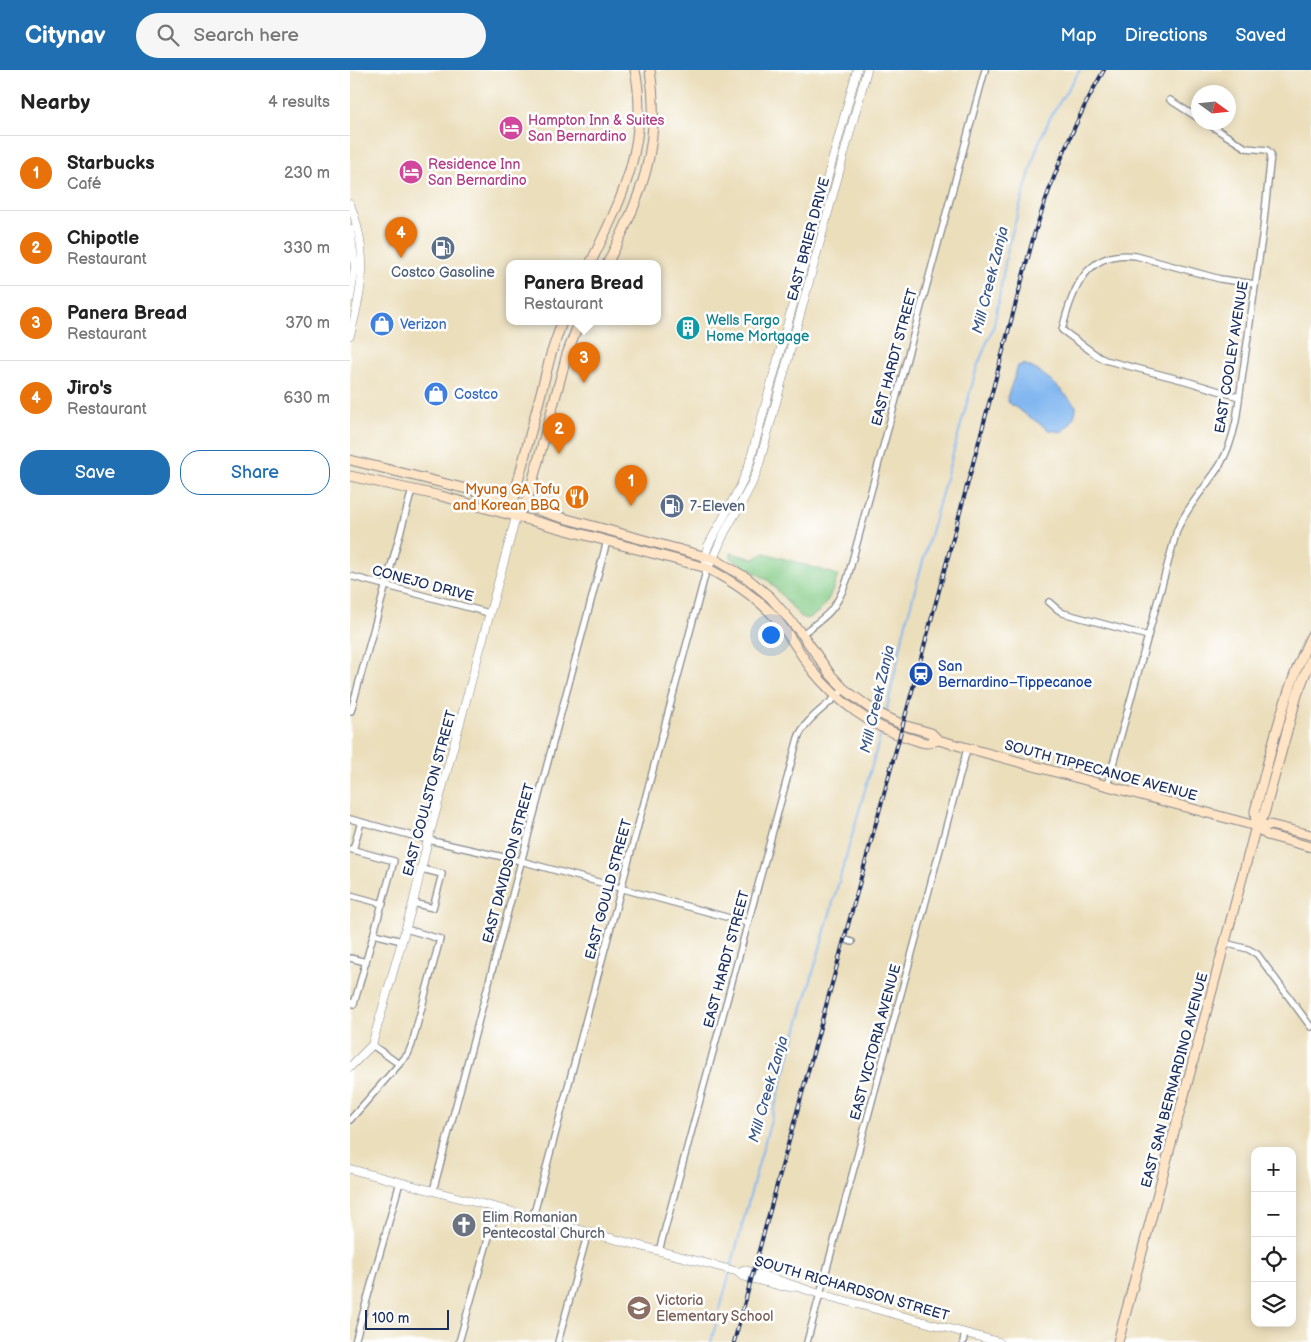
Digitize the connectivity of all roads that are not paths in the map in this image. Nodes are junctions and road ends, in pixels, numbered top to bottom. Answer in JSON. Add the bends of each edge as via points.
{"nodes":[{"id":1,"x":635,"y":70,"type":"edge"},
{"id":2,"x":650,"y":70,"type":"edge"},
{"id":3,"x":857,"y":70,"type":"edge"},
{"id":4,"x":867,"y":70,"type":"edge"},
{"id":5,"x":985,"y":70,"type":"edge"},
{"id":6,"x":1170,"y":100,"type":"dead end"},
{"id":7,"x":1191,"y":114,"type":"edge"},
{"id":8,"x":1218,"y":130,"type":"edge"},
{"id":9,"x":350,"y":204,"type":"edge"},
{"id":10,"x":350,"y":229,"type":"edge"},
{"id":11,"x":592,"y":260,"type":"edge"},
{"id":12,"x":609,"y":260,"type":"edge"},
{"id":13,"x":1255,"y":284,"type":"junction"},
{"id":14,"x":350,"y":298,"type":"edge"},
{"id":15,"x":561,"y":325,"type":"edge"},
{"id":16,"x":578,"y":325,"type":"edge"},
{"id":17,"x":350,"y":335,"type":"edge"},
{"id":18,"x":1239,"y":397,"type":"junction"},
{"id":19,"x":350,"y":460,"type":"edge"},
{"id":20,"x":350,"y":476,"type":"edge"},
{"id":21,"x":430,"y":479,"type":"junction"},
{"id":22,"x":412,"y":490,"type":"junction"},
{"id":23,"x":514,"y":502,"type":"junction"},
{"id":24,"x":524,"y":505,"type":"junction"},
{"id":25,"x":516,"y":517,"type":"junction"},
{"id":26,"x":607,"y":541,"type":"junction"},
{"id":27,"x":709,"y":557,"type":"junction"},
{"id":28,"x":707,"y":568,"type":"junction"},
{"id":29,"x":350,"y":576,"type":"edge"},
{"id":30,"x":386,"y":586,"type":"junction"},
{"id":31,"x":1049,"y":602,"type":"dead end"},
{"id":32,"x":489,"y":613,"type":"junction"},
{"id":33,"x":802,"y":634,"type":"junction"},
{"id":34,"x":1148,"y":636,"type":"junction"},
{"id":35,"x":1311,"y":636,"type":"edge"},
{"id":36,"x":793,"y":640,"type":"junction"},
{"id":37,"x":1311,"y":659,"type":"edge"},
{"id":38,"x":844,"y":689,"type":"junction"},
{"id":39,"x":838,"y":697,"type":"junction"},
{"id":40,"x":351,"y":711,"type":"dead end"},
{"id":41,"x":938,"y":740,"type":"junction"},
{"id":42,"x":967,"y":749,"type":"junction"},
{"id":43,"x":1107,"y":786,"type":"junction"},
{"id":44,"x":350,"y":819,"type":"edge"},
{"id":45,"x":361,"y":822,"type":"junction"},
{"id":46,"x":1256,"y":826,"type":"junction"},
{"id":47,"x":1311,"y":835,"type":"edge"},
{"id":48,"x":428,"y":840,"type":"junction"},
{"id":49,"x":1311,"y":847,"type":"edge"},
{"id":50,"x":352,"y":849,"type":"edge"},
{"id":51,"x":521,"y":861,"type":"junction"},
{"id":52,"x":422,"y":869,"type":"junction"},
{"id":53,"x":621,"y":889,"type":"junction"},
{"id":54,"x":350,"y":895,"type":"edge"},
{"id":55,"x":383,"y":904,"type":"junction"},
{"id":56,"x":413,"y":904,"type":"junction"},
{"id":57,"x":748,"y":923,"type":"junction"},
{"id":58,"x":406,"y":929,"type":"junction"},
{"id":59,"x":374,"y":934,"type":"junction"},
{"id":60,"x":402,"y":941,"type":"junction"},
{"id":61,"x":1225,"y":943,"type":"junction"},
{"id":62,"x":350,"y":958,"type":"edge"},
{"id":63,"x":366,"y":962,"type":"junction"},
{"id":64,"x":352,"y":1003,"type":"edge"},
{"id":65,"x":1311,"y":1026,"type":"edge"},
{"id":66,"x":372,"y":1045,"type":"junction"},
{"id":67,"x":399,"y":1064,"type":"junction"},
{"id":68,"x":350,"y":1067,"type":"edge"},
{"id":69,"x":350,"y":1120,"type":"edge"},
{"id":70,"x":350,"y":1169,"type":"edge"},
{"id":71,"x":400,"y":1182,"type":"junction"},
{"id":72,"x":433,"y":1191,"type":"junction"},
{"id":73,"x":497,"y":1208,"type":"junction"},
{"id":74,"x":533,"y":1217,"type":"junction"},
{"id":75,"x":588,"y":1232,"type":"junction"},
{"id":76,"x":660,"y":1251,"type":"junction"},
{"id":77,"x":820,"y":1294,"type":"junction"},
{"id":78,"x":965,"y":1333,"type":"junction"},
{"id":79,"x":355,"y":1342,"type":"edge"},
{"id":80,"x":459,"y":1342,"type":"edge"},
{"id":81,"x":558,"y":1342,"type":"edge"},
{"id":82,"x":807,"y":1342,"type":"edge"},
{"id":83,"x":962,"y":1342,"type":"edge"},
{"id":84,"x":999,"y":1342,"type":"edge"},
{"id":85,"x":1118,"y":1342,"type":"edge"}],
"edges":[{"from":1,"to":11,"type":"main road","via":[[639,113],[632,166],[620,203]]},
{"from":2,"to":12,"type":"main road","via":[[654,114],[646,171],[635,207]]},
{"from":3,"to":27,"type":"street","name":"EAST BRIER DRIVE","via":[[749,465]]},
{"from":4,"to":27,"type":"street","name":"EAST BRIER DRIVE","via":[[758,468],[753,483]]},
{"from":5,"to":33,"type":"street","name":"EAST HARDT STREET","via":[[847,580],[834,608]]},
{"from":6,"to":7,"type":"street"},
{"from":8,"to":13,"type":"street","name":"EAST COOLEY AVENUE","via":[[1246,148],[1267,150],[1271,154]]},
{"from":9,"to":17,"type":"street","via":[[362,254],[360,299]]},
{"from":10,"to":14,"type":"street","via":[[355,267]]},
{"from":13,"to":18,"type":"street","name":"EAST COOLEY AVENUE"},
{"from":13,"to":18,"type":"street","via":[[1220,279],[1136,256],[1119,255],[1100,261],[1083,276],[1072,296],[1062,330],[1099,357]]},
{"from":15,"to":23,"type":"main road"},
{"from":16,"to":24,"type":"main road"},
{"from":18,"to":34,"type":"street","name":"EAST COOLEY AVENUE","via":[[1227,451],[1177,530]]},
{"from":19,"to":21,"type":"main road","name":"SOUTH TIPPECANOE AVENUE"},
{"from":20,"to":22,"type":"main road","name":"SOUTH TIPPECANOE AVENUE"},
{"from":21,"to":22,"type":"main road","via":[[416,484]]},
{"from":21,"to":23,"type":"main road","name":"SOUTH TIPPECANOE AVENUE"},
{"from":22,"to":25,"type":"main road","name":"SOUTH TIPPECANOE AVENUE"},
{"from":22,"to":30,"type":"street"},
{"from":23,"to":24,"type":"main road","name":"SOUTH TIPPECANOE AVENUE"},
{"from":23,"to":25,"type":"main road"},
{"from":24,"to":25,"type":"main road"},
{"from":24,"to":27,"type":"main road","name":"SOUTH TIPPECANOE AVENUE"},
{"from":25,"to":26,"type":"main road","name":"SOUTH TIPPECANOE AVENUE"},
{"from":25,"to":32,"type":"street","name":"EAST COULSTON STREET"},
{"from":26,"to":28,"type":"main road","name":"SOUTH TIPPECANOE AVENUE"},
{"from":26,"to":51,"type":"street","name":"EAST DAVIDSON STREET"},
{"from":27,"to":28,"type":"street","name":"EAST BRIER DRIVE"},
{"from":27,"to":33,"type":"main road","name":"SOUTH TIPPECANOE AVENUE","via":[[760,588]]},
{"from":28,"to":36,"type":"main road","name":"SOUTH TIPPECANOE AVENUE","via":[[760,603]]},
{"from":28,"to":53,"type":"street","name":"EAST GOULD STREET"},
{"from":29,"to":30,"type":"street","name":"CONEJO DRIVE"},
{"from":30,"to":32,"type":"street","name":"CONEJO DRIVE"},
{"from":30,"to":40,"type":"street"},
{"from":31,"to":34,"type":"street","via":[[1063,613]]},
{"from":32,"to":48,"type":"street","name":"EAST COULSTON STREET"},
{"from":33,"to":36,"type":"main road"},
{"from":33,"to":38,"type":"main road","name":"SOUTH TIPPECANOE AVENUE"},
{"from":34,"to":43,"type":"street","name":"EAST COOLEY AVENUE"},
{"from":35,"to":46,"type":"main road","via":[[1282,710],[1255,812]]},
{"from":36,"to":39,"type":"main road","name":"SOUTH TIPPECANOE AVENUE","via":[[812,670]]},
{"from":37,"to":46,"type":"main road","via":[[1295,702],[1264,814]]},
{"from":38,"to":39,"type":"street","name":"EAST HARDT STREET"},
{"from":38,"to":41,"type":"main road","name":"SOUTH TIPPECANOE AVENUE","via":[[874,711],[931,733]]},
{"from":39,"to":41,"type":"main road","name":"SOUTH TIPPECANOE AVENUE","via":[[890,731],[927,743]]},
{"from":39,"to":57,"type":"street","name":"EAST HARDT STREET","via":[[800,732]]},
{"from":41,"to":42,"type":"main road","name":"SOUTH TIPPECANOE AVENUE"},
{"from":42,"to":43,"type":"main road","name":"SOUTH TIPPECANOE AVENUE"},
{"from":42,"to":77,"type":"street","name":"EAST VICTORIA AVENUE"},
{"from":43,"to":46,"type":"main road","name":"SOUTH TIPPECANOE AVENUE"},
{"from":44,"to":45,"type":"street"},
{"from":45,"to":48,"type":"street"},
{"from":45,"to":50,"type":"street"},
{"from":46,"to":47,"type":"main road","name":"SOUTH TIPPECANOE AVENUE","via":[[1270,825]]},
{"from":46,"to":49,"type":"main road","name":"SOUTH TIPPECANOE AVENUE","via":[[1267,835]]},
{"from":46,"to":61,"type":"main road","name":"EAST SAN BERNARDINO AVENUE"},
{"from":48,"to":51,"type":"street"},
{"from":48,"to":52,"type":"street","name":"EAST COULSTON STREET"},
{"from":50,"to":55,"type":"street","via":[[394,861]]},
{"from":51,"to":53,"type":"street"},
{"from":51,"to":72,"type":"street","name":"EAST DAVIDSON STREET"},
{"from":52,"to":56,"type":"street","name":"EAST COULSTON STREET"},
{"from":52,"to":56,"type":"street","via":[[442,874],[433,908]]},
{"from":53,"to":57,"type":"street"},
{"from":53,"to":74,"type":"street","name":"EAST GOULD STREET"},
{"from":54,"to":55,"type":"street"},
{"from":55,"to":59,"type":"street"},
{"from":56,"to":58,"type":"street","name":"EAST COULSTON STREET"},
{"from":57,"to":76,"type":"street","name":"EAST HARDT STREET"},
{"from":58,"to":60,"type":"street","name":"EAST COULSTON STREET"},
{"from":58,"to":67,"type":"street","via":[[440,938],[412,1044]]},
{"from":59,"to":60,"type":"street"},
{"from":59,"to":63,"type":"street"},
{"from":60,"to":66,"type":"street","name":"EAST COULSTON STREET"},
{"from":61,"to":65,"type":"street","via":[[1257,954]]},
{"from":61,"to":85,"type":"main road","name":"EAST SAN BERNARDINO AVENUE"},
{"from":62,"to":63,"type":"street"},
{"from":63,"to":64,"type":"street"},
{"from":66,"to":67,"type":"street"},
{"from":66,"to":68,"type":"street","name":"EAST COULSTON STREET"},
{"from":67,"to":69,"type":"street"},
{"from":70,"to":71,"type":"street","name":"SOUTH RICHARDSON STREET"},
{"from":71,"to":72,"type":"street","name":"SOUTH RICHARDSON STREET"},
{"from":71,"to":79,"type":"street"},
{"from":72,"to":73,"type":"street","name":"SOUTH RICHARDSON STREET"},
{"from":73,"to":74,"type":"street","name":"SOUTH RICHARDSON STREET"},
{"from":73,"to":80,"type":"street"},
{"from":74,"to":75,"type":"street","name":"SOUTH RICHARDSON STREET"},
{"from":75,"to":76,"type":"street","name":"SOUTH RICHARDSON STREET"},
{"from":75,"to":81,"type":"street"},
{"from":76,"to":77,"type":"street","name":"SOUTH RICHARDSON STREET","via":[[739,1272],[742,1276]]},
{"from":77,"to":78,"type":"street","name":"SOUTH RICHARDSON STREET"},
{"from":77,"to":82,"type":"street","name":"EAST VICTORIA AVENUE"},
{"from":78,"to":83,"type":"street"},
{"from":78,"to":84,"type":"street","name":"SOUTH RICHARDSON STREET"}]}
